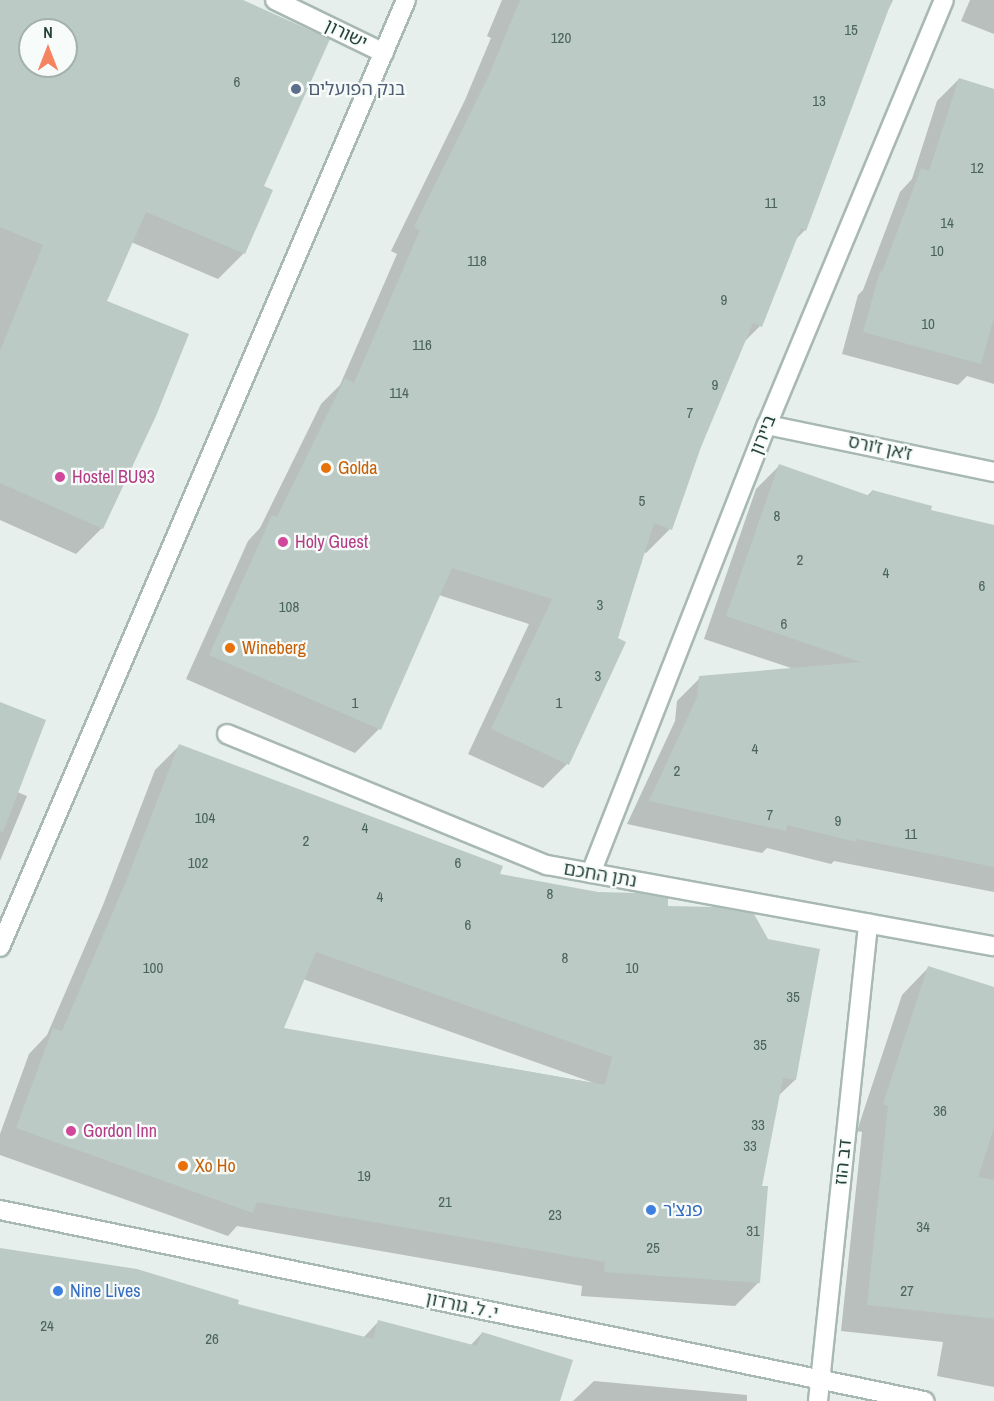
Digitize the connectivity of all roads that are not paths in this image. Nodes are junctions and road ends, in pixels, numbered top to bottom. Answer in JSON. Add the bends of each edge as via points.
{"nodes":[{"id":1,"x":275,"y":0,"type":"edge"},
{"id":2,"x":406,"y":0,"type":"edge"},
{"id":3,"x":944,"y":0,"type":"edge"},
{"id":4,"x":384,"y":52,"type":"junction"},
{"id":5,"x":767,"y":425,"type":"junction"},
{"id":6,"x":994,"y":472,"type":"edge"},
{"id":7,"x":227,"y":734,"type":"dead end"},
{"id":8,"x":591,"y":873,"type":"junction"},
{"id":9,"x":868,"y":924,"type":"junction"},
{"id":10,"x":994,"y":946,"type":"edge"},
{"id":11,"x":0,"y":947,"type":"edge"},
{"id":12,"x":0,"y":1210,"type":"edge"},
{"id":13,"x":820,"y":1380,"type":"junction"},
{"id":14,"x":818,"y":1401,"type":"edge"},
{"id":15,"x":924,"y":1401,"type":"edge"}],
"edges":[{"from":1,"to":4,"type":"street","name":"ישורון"},
{"from":2,"to":4,"type":"street"},
{"from":3,"to":5,"type":"street","name":"ביירון"},
{"from":4,"to":11,"type":"street"},
{"from":5,"to":6,"type":"street","name":"ז'אן ז'ורס"},
{"from":5,"to":8,"type":"street","name":"ביירון"},
{"from":7,"to":8,"type":"street","name":"נתן החכם","via":[[546,865]]},
{"from":8,"to":9,"type":"street","name":"נתן החכם"},
{"from":9,"to":10,"type":"street","name":"נתן החכם"},
{"from":9,"to":13,"type":"street","name":"דב הוז"},
{"from":12,"to":13,"type":"street","name":"י. ל. גורדון"},
{"from":13,"to":14,"type":"street","name":"דב הוז"},
{"from":13,"to":15,"type":"street","name":"י. ל. גורדון"}]}
